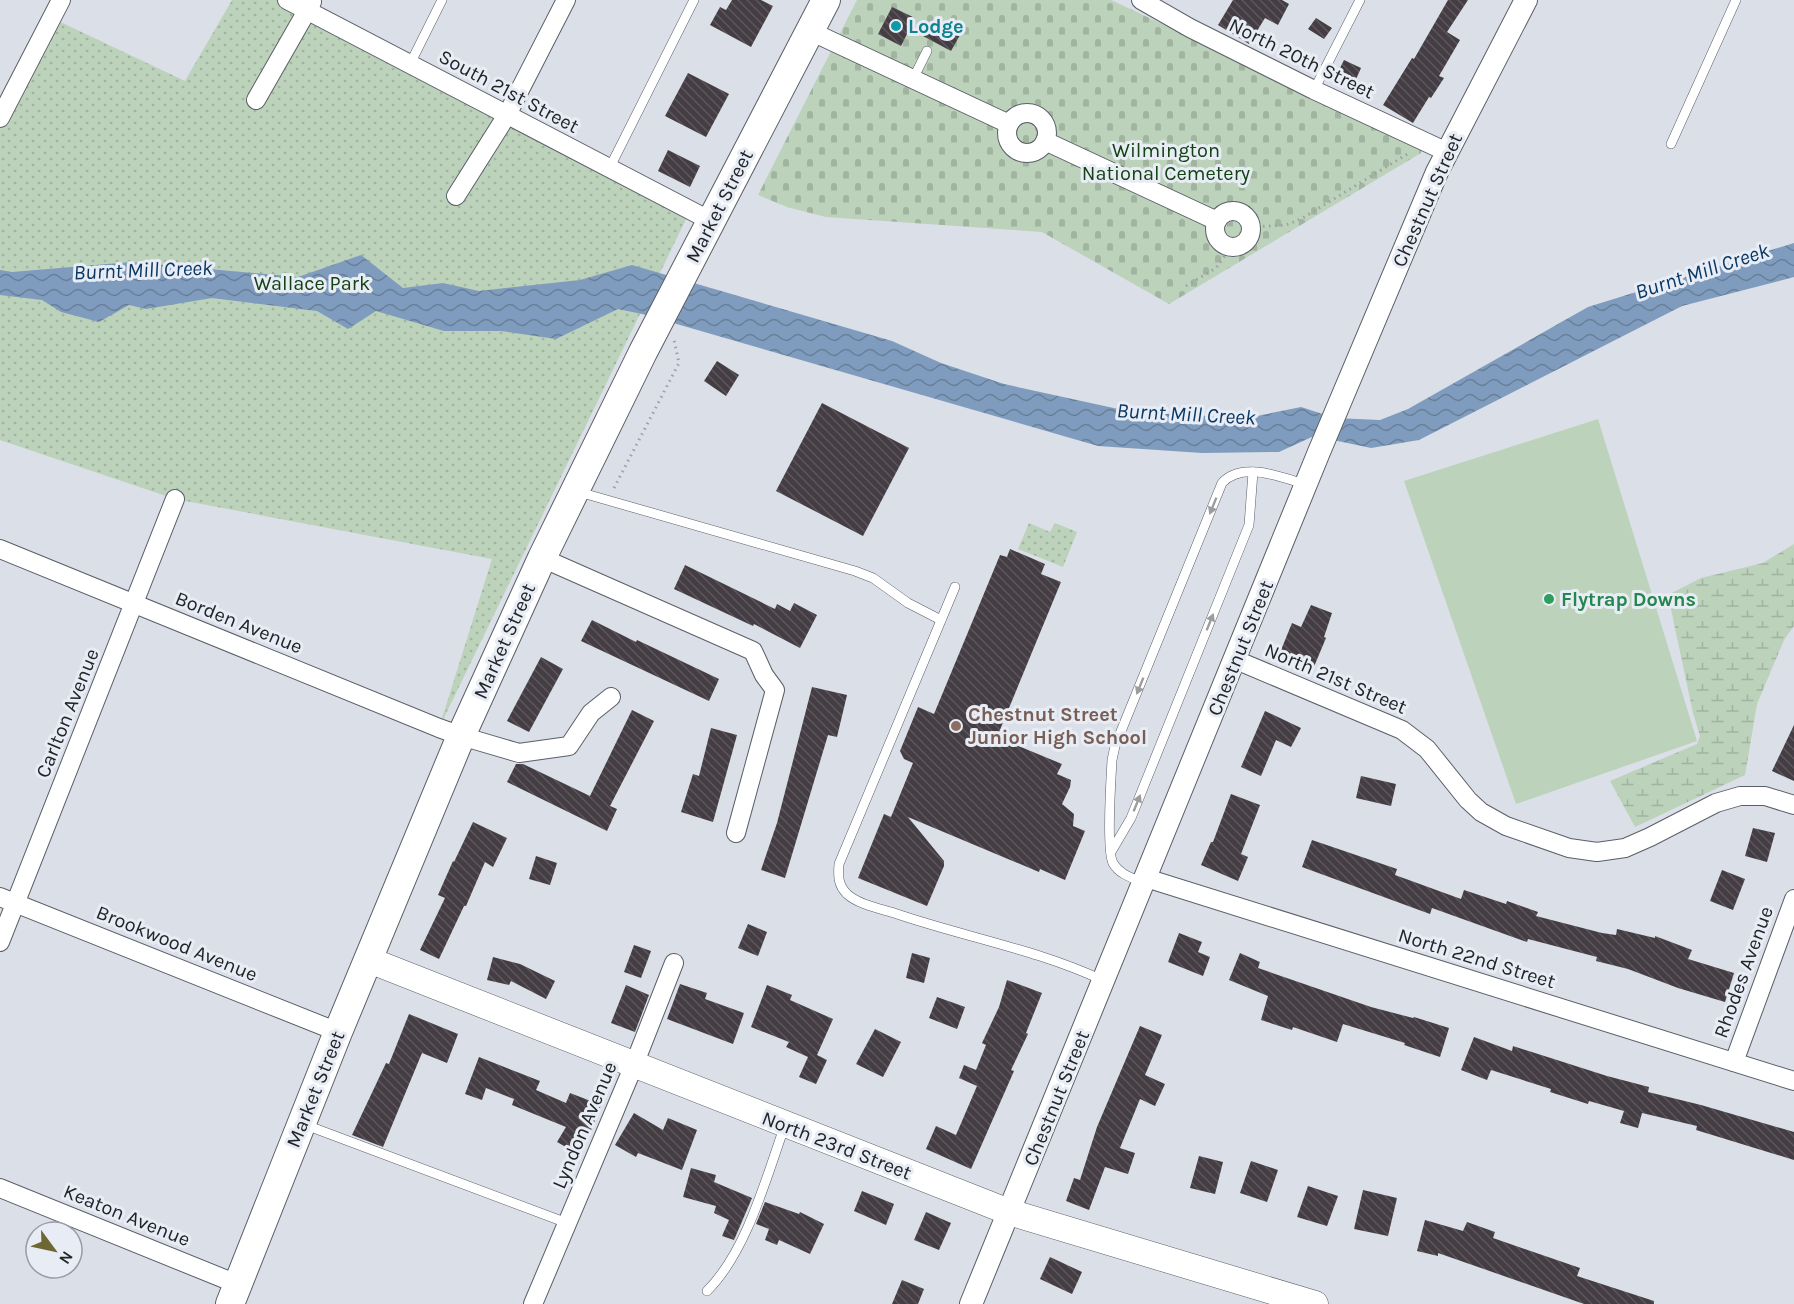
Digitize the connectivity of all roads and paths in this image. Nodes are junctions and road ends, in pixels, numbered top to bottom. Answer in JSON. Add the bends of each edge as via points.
{"nodes":[{"id":1,"x":61,"y":0,"type":"edge"},
{"id":2,"x":287,"y":0,"type":"edge"},
{"id":3,"x":442,"y":0,"type":"edge"},
{"id":4,"x":566,"y":0,"type":"edge"},
{"id":5,"x":694,"y":0,"type":"edge"},
{"id":6,"x":826,"y":0,"type":"edge"},
{"id":7,"x":1141,"y":0,"type":"edge"},
{"id":8,"x":1360,"y":0,"type":"edge"},
{"id":9,"x":1526,"y":0,"type":"edge"},
{"id":10,"x":1736,"y":0,"type":"edge"},
{"id":11,"x":310,"y":5,"type":"edge"},
{"id":12,"x":1175,"y":8,"type":"edge"},
{"id":13,"x":810,"y":31,"type":"junction"},
{"id":14,"x":927,"y":51,"type":"dead end"},
{"id":15,"x":410,"y":64,"type":"junction"},
{"id":16,"x":913,"y":79,"type":"junction"},
{"id":17,"x":1314,"y":90,"type":"junction"},
{"id":18,"x":255,"y":100,"type":"dead end"},
{"id":19,"x":507,"y":115,"type":"junction"},
{"id":20,"x":0,"y":118,"type":"edge"},
{"id":21,"x":1009,"y":124,"type":"junction"},
{"id":22,"x":1045,"y":141,"type":"junction"},
{"id":23,"x":1671,"y":144,"type":"dead end"},
{"id":24,"x":1410,"y":152,"type":"dead end"},
{"id":25,"x":1447,"y":152,"type":"junction"},
{"id":26,"x":609,"y":169,"type":"junction"},
{"id":27,"x":456,"y":196,"type":"dead end"},
{"id":28,"x":711,"y":221,"type":"junction"},
{"id":29,"x":1217,"y":221,"type":"junction"},
{"id":30,"x":1251,"y":227,"type":"junction"},
{"id":31,"x":1231,"y":247,"type":"junction"},
{"id":32,"x":1186,"y":286,"type":"dead end"},
{"id":33,"x":1253,"y":472,"type":"junction"},
{"id":34,"x":1306,"y":485,"type":"junction"},
{"id":35,"x":574,"y":490,"type":"junction"},
{"id":36,"x":175,"y":500,"type":"dead end"},
{"id":37,"x":0,"y":549,"type":"edge"},
{"id":38,"x":542,"y":558,"type":"junction"},
{"id":39,"x":955,"y":587,"type":"dead end"},
{"id":40,"x":134,"y":604,"type":"junction"},
{"id":41,"x":941,"y":620,"type":"junction"},
{"id":42,"x":1236,"y":660,"type":"junction"},
{"id":43,"x":611,"y":697,"type":"dead end"},
{"id":44,"x":461,"y":736,"type":"junction"},
{"id":45,"x":1794,"y":805,"type":"edge"},
{"id":46,"x":736,"y":833,"type":"dead end"},
{"id":47,"x":1110,"y":854,"type":"junction"},
{"id":48,"x":1145,"y":881,"type":"junction"},
{"id":49,"x":1794,"y":899,"type":"edge"},
{"id":50,"x":8,"y":900,"type":"edge"},
{"id":51,"x":0,"y":942,"type":"edge"},
{"id":52,"x":369,"y":960,"type":"junction"},
{"id":53,"x":674,"y":963,"type":"dead end"},
{"id":54,"x":1104,"y":981,"type":"junction"},
{"id":55,"x":338,"y":1032,"type":"junction"},
{"id":56,"x":1734,"y":1062,"type":"junction"},
{"id":57,"x":634,"y":1065,"type":"junction"},
{"id":58,"x":1794,"y":1081,"type":"edge"},
{"id":59,"x":301,"y":1124,"type":"junction"},
{"id":60,"x":785,"y":1125,"type":"junction"},
{"id":61,"x":0,"y":1188,"type":"edge"},
{"id":62,"x":1009,"y":1212,"type":"junction"},
{"id":63,"x":567,"y":1223,"type":"junction"},
{"id":64,"x":707,"y":1292,"type":"dead end"},
{"id":65,"x":234,"y":1294,"type":"edge"},
{"id":66,"x":532,"y":1304,"type":"edge"},
{"id":67,"x":971,"y":1304,"type":"edge"},
{"id":68,"x":1315,"y":1304,"type":"edge"}],
"edges":[{"from":1,"to":20,"type":"street"},
{"from":2,"to":11,"type":"street","name":"South 21st Street"},
{"from":3,"to":15,"type":"lane"},
{"from":4,"to":19,"type":"street"},
{"from":5,"to":26,"type":"lane"},
{"from":6,"to":13,"type":"main road","name":"Market Street"},
{"from":7,"to":12,"type":"street","name":"North 20th Street"},
{"from":8,"to":17,"type":"lane"},
{"from":9,"to":25,"type":"street","name":"Chestnut Street"},
{"from":10,"to":23,"type":"lane"},
{"from":11,"to":15,"type":"street","name":"South 21st Street"},
{"from":11,"to":18,"type":"street"},
{"from":12,"to":17,"type":"street","name":"North 20th Street","via":[[1190,28]]},
{"from":13,"to":16,"type":"street"},
{"from":13,"to":28,"type":"main road","name":"Market Street"},
{"from":14,"to":16,"type":"lane"},
{"from":15,"to":19,"type":"street","name":"South 21st Street"},
{"from":16,"to":21,"type":"street"},
{"from":17,"to":25,"type":"street","name":"North 20th Street"},
{"from":19,"to":26,"type":"street","name":"South 21st Street"},
{"from":19,"to":27,"type":"street"},
{"from":21,"to":22,"type":"street","via":[[1008,138],[1022,152],[1035,151]]},
{"from":21,"to":22,"type":"street","via":[[1018,115],[1036,114],[1045,123]]},
{"from":22,"to":29,"type":"street"},
{"from":24,"to":30,"type":"path","via":[[1301,219],[1286,225]]},
{"from":25,"to":34,"type":"street","name":"Chestnut Street"},
{"from":26,"to":28,"type":"street","name":"South 21st Street"},
{"from":28,"to":35,"type":"main road","name":"Market Street"},
{"from":29,"to":30,"type":"street","via":[[1226,213],[1237,211],[1247,217]]},
{"from":29,"to":31,"type":"street","via":[[1217,237]]},
{"from":30,"to":31,"type":"street","via":[[1246,242]]},
{"from":31,"to":32,"type":"path","via":[[1216,268]]},
{"from":33,"to":34,"type":"lane"},
{"from":47,"to":33,"type":"lane","one_way":true,"via":[[1131,818],[1249,525]]},
{"from":33,"to":47,"type":"lane","one_way":true,"via":[[1228,477],[1222,483],[1115,746]]},
{"from":34,"to":42,"type":"street","name":"Chestnut Street"},
{"from":35,"to":38,"type":"main road","name":"Market Street"},
{"from":35,"to":41,"type":"lane","via":[[855,571]]},
{"from":36,"to":40,"type":"street","name":"Carlton Avenue"},
{"from":37,"to":40,"type":"street","name":"Borden Avenue"},
{"from":38,"to":44,"type":"main road","name":"Market Street"},
{"from":38,"to":46,"type":"street","via":[[753,651],[775,690]]},
{"from":39,"to":41,"type":"lane"},
{"from":40,"to":44,"type":"street","name":"Borden Avenue"},
{"from":40,"to":50,"type":"street","name":"Carlton Avenue"},
{"from":41,"to":54,"type":"lane","via":[[839,864],[837,876],[841,887],[859,901],[1077,968]]},
{"from":42,"to":45,"type":"street","name":"North 21st Street","via":[[1402,730],[1427,749],[1481,812],[1506,826],[1569,849],[1597,852],[1625,848],[1716,803],[1740,796],[1765,796]]},
{"from":42,"to":48,"type":"street","name":"Chestnut Street"},
{"from":43,"to":44,"type":"street","name":"Borden Avenue","via":[[591,713],[569,746],[519,753]]},
{"from":44,"to":52,"type":"main road","name":"Market Street"},
{"from":47,"to":48,"type":"lane","via":[[1123,874]]},
{"from":48,"to":54,"type":"street","name":"Chestnut Street"},
{"from":48,"to":56,"type":"street","name":"North 22nd Street"},
{"from":49,"to":56,"type":"street","name":"Rhodes Avenue"},
{"from":50,"to":51,"type":"street","name":"Carlton Avenue"},
{"from":50,"to":55,"type":"street","name":"Brookwood Avenue"},
{"from":52,"to":55,"type":"main road","name":"Market Street"},
{"from":52,"to":57,"type":"main road","name":"North 23rd Street"},
{"from":53,"to":57,"type":"street","name":"Lyndon Avenue"},
{"from":54,"to":62,"type":"street","name":"Chestnut Street"},
{"from":55,"to":59,"type":"main road","name":"Market Street"},
{"from":56,"to":58,"type":"street","name":"North 22nd Street"},
{"from":57,"to":60,"type":"main road","name":"North 23rd Street"},
{"from":57,"to":63,"type":"street","name":"Lyndon Avenue"},
{"from":59,"to":63,"type":"lane"},
{"from":59,"to":65,"type":"main road","name":"Market Street"},
{"from":60,"to":62,"type":"main road","name":"North 23rd Street"},
{"from":60,"to":64,"type":"lane","via":[[742,1237]]},
{"from":61,"to":65,"type":"street","name":"Keaton Avenue"},
{"from":62,"to":67,"type":"street","name":"Chestnut Street"},
{"from":62,"to":68,"type":"main road","name":"North 23rd Street"},
{"from":63,"to":66,"type":"street","name":"Lyndon Avenue"}]}
